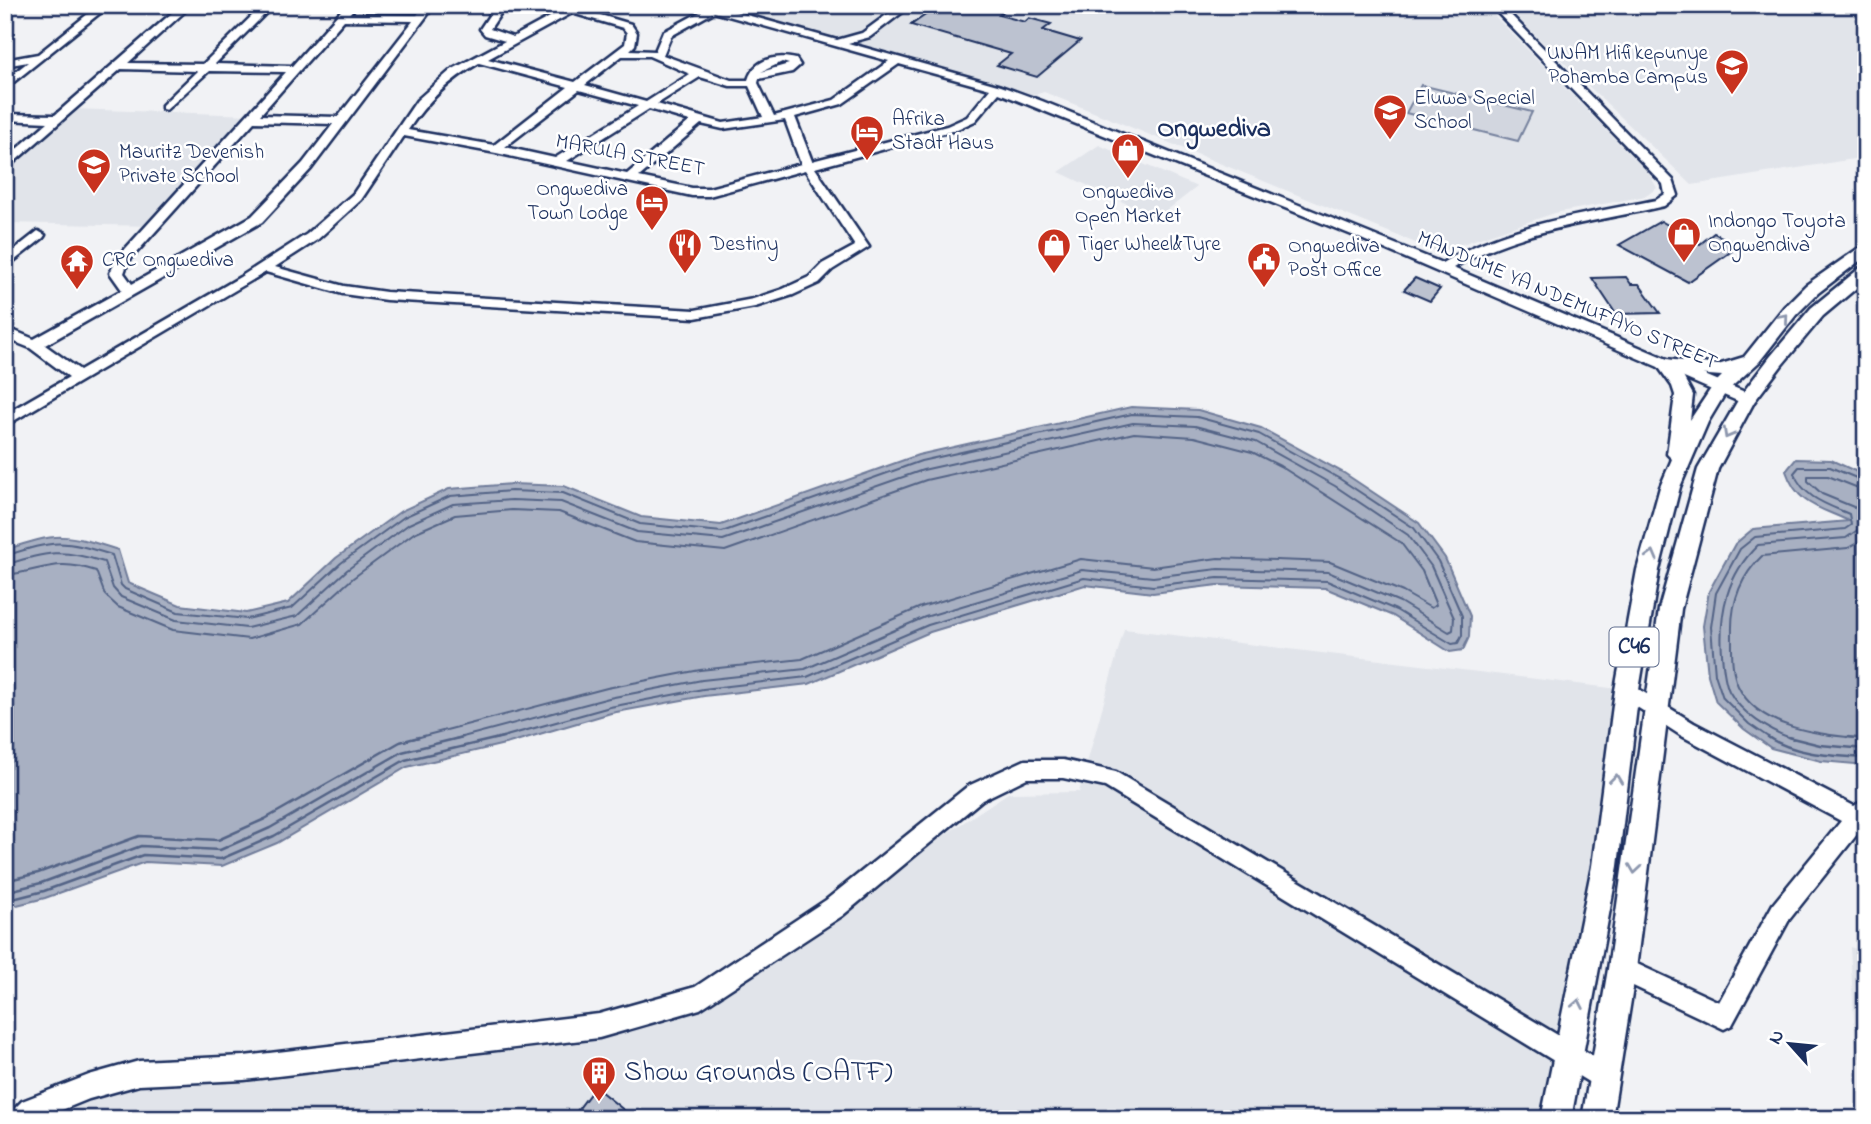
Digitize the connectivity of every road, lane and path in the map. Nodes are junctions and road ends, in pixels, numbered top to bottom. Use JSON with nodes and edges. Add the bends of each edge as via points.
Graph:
{"nodes":[{"id":1,"x":105,"y":5,"type":"edge"},
{"id":2,"x":187,"y":5,"type":"edge"},
{"id":3,"x":269,"y":5,"type":"edge"},
{"id":4,"x":352,"y":5,"type":"edge"},
{"id":5,"x":430,"y":5,"type":"edge"},
{"id":6,"x":500,"y":5,"type":"edge"},
{"id":7,"x":699,"y":5,"type":"edge"},
{"id":8,"x":906,"y":5,"type":"edge"},
{"id":9,"x":1494,"y":5,"type":"edge"},
{"id":10,"x":1859,"y":5,"type":"edge"},
{"id":11,"x":576,"y":7,"type":"edge"},
{"id":12,"x":1866,"y":7,"type":"edge"},
{"id":13,"x":342,"y":17,"type":"junction"},
{"id":14,"x":421,"y":18,"type":"junction"},
{"id":15,"x":714,"y":18,"type":"junction"},
{"id":16,"x":866,"y":35,"type":"junction"},
{"id":17,"x":513,"y":40,"type":"junction"},
{"id":18,"x":838,"y":43,"type":"junction"},
{"id":19,"x":865,"y":51,"type":"junction"},
{"id":20,"x":622,"y":53,"type":"junction"},
{"id":21,"x":659,"y":55,"type":"junction"},
{"id":22,"x":40,"y":57,"type":"junction"},
{"id":23,"x":475,"y":59,"type":"junction"},
{"id":24,"x":898,"y":60,"type":"junction"},
{"id":25,"x":5,"y":63,"type":"edge"},
{"id":26,"x":118,"y":66,"type":"junction"},
{"id":27,"x":206,"y":68,"type":"junction"},
{"id":28,"x":294,"y":69,"type":"junction"},
{"id":29,"x":699,"y":73,"type":"junction"},
{"id":30,"x":5,"y":86,"type":"edge"},
{"id":31,"x":577,"y":86,"type":"junction"},
{"id":32,"x":997,"y":88,"type":"junction"},
{"id":33,"x":648,"y":104,"type":"junction"},
{"id":34,"x":166,"y":107,"type":"dead end"},
{"id":35,"x":789,"y":116,"type":"junction"},
{"id":36,"x":5,"y":117,"type":"edge"},
{"id":37,"x":251,"y":118,"type":"junction"},
{"id":38,"x":59,"y":119,"type":"junction"},
{"id":39,"x":698,"y":120,"type":"junction"},
{"id":40,"x":770,"y":120,"type":"junction"},
{"id":41,"x":340,"y":121,"type":"junction"},
{"id":42,"x":402,"y":132,"type":"junction"},
{"id":43,"x":496,"y":149,"type":"junction"},
{"id":44,"x":557,"y":162,"type":"junction"},
{"id":45,"x":5,"y":166,"type":"edge"},
{"id":46,"x":808,"y":166,"type":"junction"},
{"id":47,"x":630,"y":178,"type":"junction"},
{"id":48,"x":38,"y":235,"type":"dead end"},
{"id":49,"x":1866,"y":248,"type":"edge"},
{"id":50,"x":5,"y":264,"type":"edge"},
{"id":51,"x":265,"y":268,"type":"junction"},
{"id":52,"x":1443,"y":268,"type":"junction"},
{"id":53,"x":1863,"y":277,"type":"edge"},
{"id":54,"x":129,"y":290,"type":"junction"},
{"id":55,"x":5,"y":332,"type":"edge"},
{"id":56,"x":35,"y":345,"type":"junction"},
{"id":57,"x":1757,"y":351,"type":"junction"},
{"id":58,"x":1666,"y":365,"type":"junction"},
{"id":59,"x":80,"y":377,"type":"junction"},
{"id":60,"x":1720,"y":388,"type":"junction"},
{"id":61,"x":1747,"y":399,"type":"junction"},
{"id":62,"x":5,"y":421,"type":"edge"},
{"id":63,"x":1670,"y":487,"type":"junction"},
{"id":64,"x":1627,"y":690,"type":"junction"},
{"id":65,"x":1657,"y":708,"type":"junction"},
{"id":66,"x":1861,"y":814,"type":"edge"},
{"id":67,"x":1622,"y":969,"type":"junction"},
{"id":68,"x":1568,"y":1055,"type":"junction"},
{"id":69,"x":1604,"y":1077,"type":"junction"},
{"id":70,"x":22,"y":1119,"type":"edge"},
{"id":71,"x":1556,"y":1119,"type":"edge"},
{"id":72,"x":1597,"y":1119,"type":"edge"}],
"edges":[{"from":1,"to":22,"type":"street"},
{"from":2,"to":26,"type":"street"},
{"from":3,"to":27,"type":"street"},
{"from":4,"to":13,"type":"street"},
{"from":5,"to":14,"type":"street"},
{"from":6,"to":17,"type":"street","via":[[485,29]]},
{"from":7,"to":15,"type":"street","name":"MANDUME YA NDEMUFAYO STREET"},
{"from":8,"to":16,"type":"street"},
{"from":9,"to":52,"type":"street","via":[[1669,183],[1672,195],[1660,203],[1562,220],[1459,257]]},
{"from":10,"to":12,"type":"street"},
{"from":11,"to":17,"type":"street"},
{"from":11,"to":20,"type":"street","via":[[627,26],[632,41]]},
{"from":13,"to":14,"type":"street"},
{"from":13,"to":28,"type":"street"},
{"from":14,"to":41,"type":"street"},
{"from":15,"to":18,"type":"street","name":"MANDUME YA NDEMUFAYO STREET","via":[[738,16]]},
{"from":15,"to":21,"type":"street","via":[[693,21],[667,34]]},
{"from":16,"to":18,"type":"street"},
{"from":16,"to":19,"type":"street"},
{"from":17,"to":23,"type":"street"},
{"from":18,"to":19,"type":"street","name":"MANDUME YA NDEMUFAYO STREET"},
{"from":19,"to":24,"type":"street","name":"MANDUME YA NDEMUFAYO STREET"},
{"from":20,"to":21,"type":"street"},
{"from":20,"to":31,"type":"street"},
{"from":21,"to":29,"type":"street"},
{"from":22,"to":25,"type":"street"},
{"from":22,"to":30,"type":"street"},
{"from":23,"to":31,"type":"street"},
{"from":23,"to":42,"type":"street","via":[[421,102]]},
{"from":24,"to":32,"type":"street","name":"MANDUME YA NDEMUFAYO STREET"},
{"from":24,"to":35,"type":"street","via":[[847,98]]},
{"from":26,"to":27,"type":"street"},
{"from":26,"to":38,"type":"street"},
{"from":27,"to":28,"type":"street"},
{"from":27,"to":34,"type":"street"},
{"from":28,"to":37,"type":"street"},
{"from":29,"to":33,"type":"street"},
{"from":29,"to":40,"type":"street","via":[[730,83],[754,80]]},
{"from":31,"to":33,"type":"street"},
{"from":31,"to":43,"type":"street"},
{"from":32,"to":46,"type":"street","name":"MARULA STREET","via":[[971,119],[951,128]]},
{"from":32,"to":52,"type":"street","name":"MANDUME YA NDEMUFAYO STREET"},
{"from":33,"to":39,"type":"street"},
{"from":33,"to":44,"type":"street"},
{"from":35,"to":40,"type":"street"},
{"from":35,"to":46,"type":"street"},
{"from":36,"to":38,"type":"street"},
{"from":37,"to":41,"type":"street"},
{"from":37,"to":54,"type":"street","via":[[122,261],[117,273]]},
{"from":38,"to":45,"type":"street"},
{"from":39,"to":40,"type":"street","via":[[723,126]]},
{"from":39,"to":47,"type":"street"},
{"from":41,"to":54,"type":"street","via":[[307,166],[257,219]]},
{"from":42,"to":43,"type":"street","name":"MARULA STREET"},
{"from":42,"to":51,"type":"street","via":[[357,197],[337,217]]},
{"from":43,"to":44,"type":"street","name":"MARULA STREET"},
{"from":44,"to":47,"type":"street","name":"MARULA STREET"},
{"from":46,"to":47,"type":"street","name":"MARULA STREET","via":[[709,192]]},
{"from":46,"to":51,"type":"street","via":[[862,247],[814,280],[727,310],[695,314],[386,296],[343,290]]},
{"from":48,"to":50,"type":"street"},
{"from":57,"to":49,"type":"main road","number":"C46","one_way":true,"via":[[1812,289]]},
{"from":51,"to":59,"type":"street"},
{"from":52,"to":58,"type":"street","name":"MANDUME YA NDEMUFAYO STREET"},
{"from":53,"to":61,"type":"main road","number":"C46","via":[[1817,312]]},
{"from":54,"to":56,"type":"street"},
{"from":55,"to":56,"type":"street"},
{"from":56,"to":59,"type":"street"},
{"from":57,"to":58,"type":"main road","via":[[1719,371]]},
{"from":57,"to":60,"type":"main road","number":"C46"},
{"from":58,"to":60,"type":"street","name":"MANDUME YA NDEMUFAYO STREET"},
{"from":58,"to":63,"type":"main road","via":[[1685,395]]},
{"from":59,"to":62,"type":"street"},
{"from":60,"to":61,"type":"street","name":"MANDUME YA NDEMUFAYO STREET"},
{"from":60,"to":63,"type":"main road","number":"C46","via":[[1699,421]]},
{"from":61,"to":65,"type":"main road","number":"C46","one_way":true,"via":[[1708,469],[1687,539],[1670,609]]},
{"from":64,"to":63,"type":"main road","number":"C46","one_way":true,"via":[[1648,570]]},
{"from":64,"to":65,"type":"street"},
{"from":68,"to":64,"type":"main road","number":"C46","one_way":true,"via":[[1605,866]]},
{"from":65,"to":66,"type":"street","via":[[1687,729]]},
{"from":65,"to":67,"type":"main road","number":"C46","one_way":true},
{"from":66,"to":67,"type":"street","via":[[1781,912],[1724,1017]]},
{"from":67,"to":69,"type":"main road","number":"C46"},
{"from":68,"to":69,"type":"street"},
{"from":68,"to":70,"type":"street","via":[[1109,779],[1063,769],[1025,769],[975,793],[834,908],[700,997],[599,1026],[244,1068],[139,1073],[89,1087],[31,1110]]},
{"from":68,"to":71,"type":"main road","number":"C46"},
{"from":69,"to":72,"type":"main road","number":"C46"}]}
